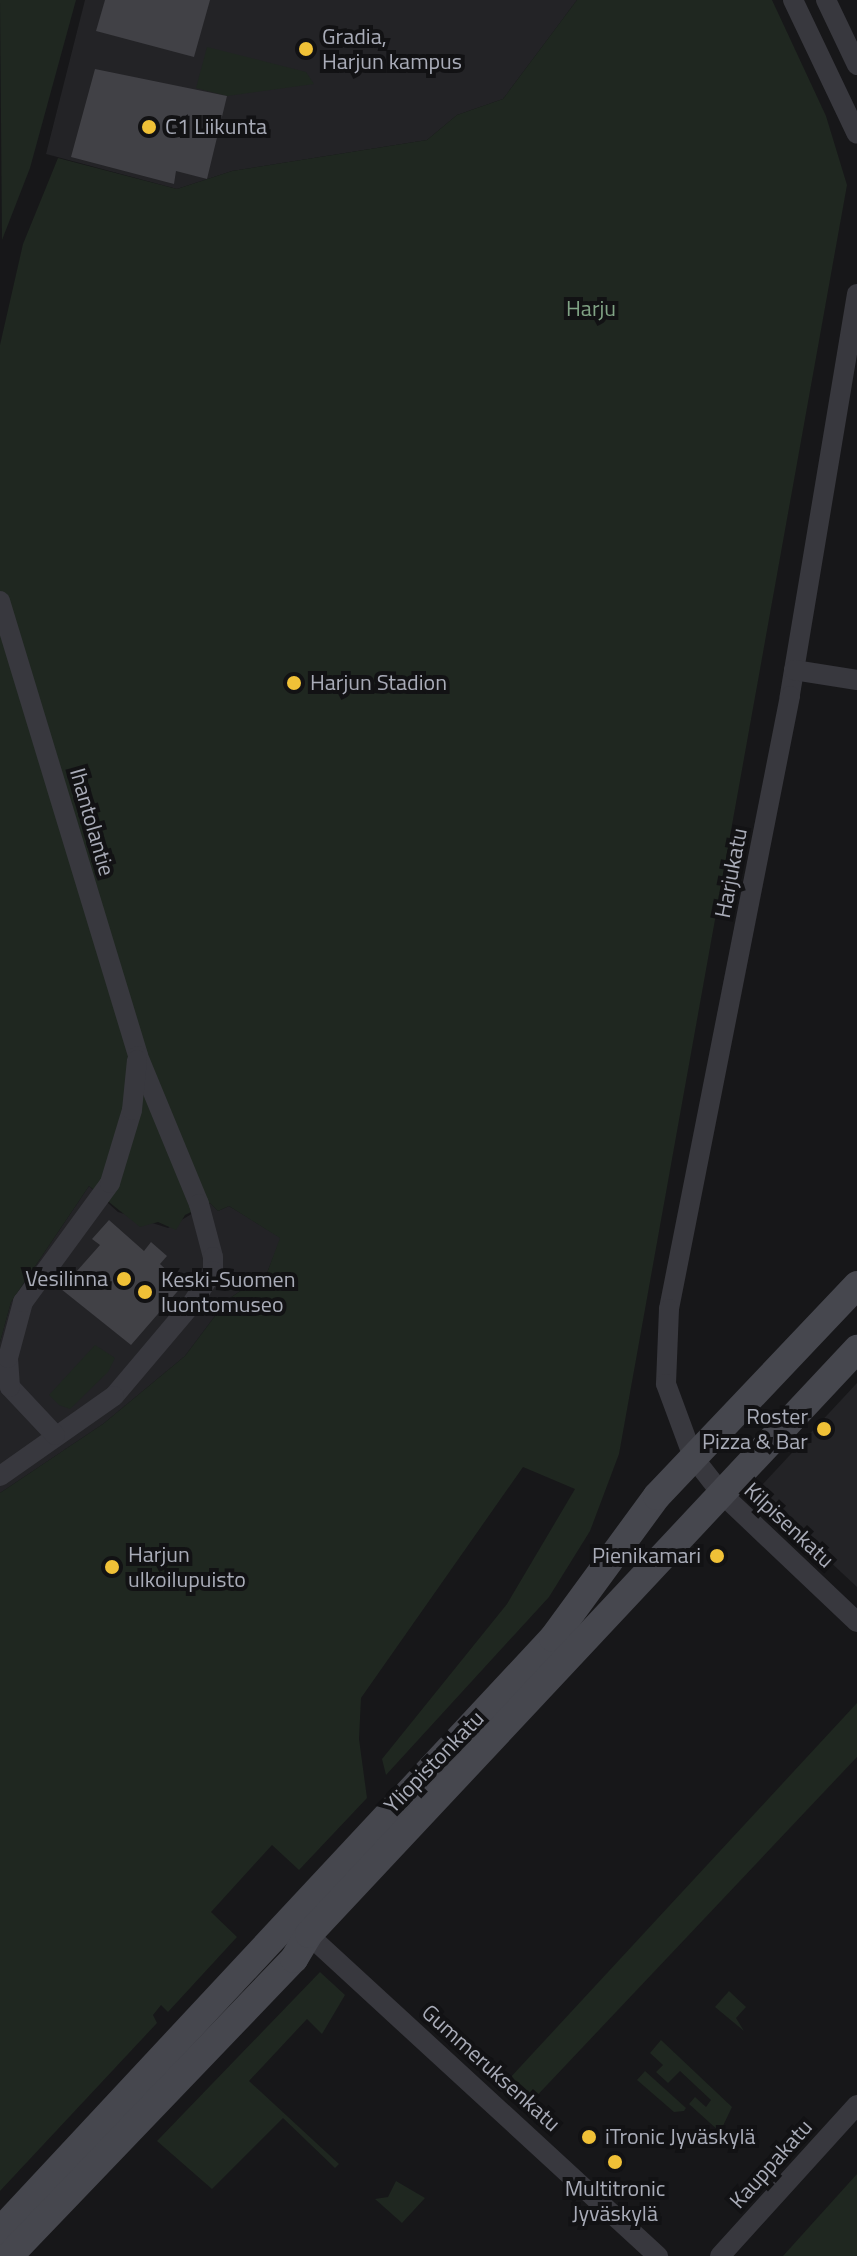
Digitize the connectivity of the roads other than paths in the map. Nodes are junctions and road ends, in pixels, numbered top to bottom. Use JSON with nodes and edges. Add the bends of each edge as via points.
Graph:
{"nodes":[{"id":1,"x":793,"y":0,"type":"edge"},
{"id":2,"x":826,"y":0,"type":"edge"},
{"id":3,"x":857,"y":65,"type":"edge"},
{"id":4,"x":857,"y":134,"type":"edge"},
{"id":5,"x":857,"y":294,"type":"edge"},
{"id":6,"x":0,"y":601,"type":"edge"},
{"id":7,"x":794,"y":670,"type":"junction"},
{"id":8,"x":857,"y":680,"type":"edge"},
{"id":9,"x":138,"y":1056,"type":"junction"},
{"id":10,"x":857,"y":1285,"type":"edge"},
{"id":11,"x":857,"y":1349,"type":"edge"},
{"id":12,"x":55,"y":1435,"type":"junction"},
{"id":13,"x":693,"y":1457,"type":"junction"},
{"id":14,"x":0,"y":1476,"type":"edge"},
{"id":15,"x":722,"y":1494,"type":"junction"},
{"id":16,"x":857,"y":1622,"type":"edge"},
{"id":17,"x":299,"y":1926,"type":"junction"},
{"id":18,"x":857,"y":2105,"type":"edge"},
{"id":19,"x":0,"y":2231,"type":"edge"},
{"id":20,"x":9,"y":2256,"type":"edge"},
{"id":21,"x":658,"y":2256,"type":"edge"},
{"id":22,"x":720,"y":2256,"type":"edge"}],
"edges":[{"from":1,"to":4,"type":"street"},
{"from":2,"to":3,"type":"street"},
{"from":5,"to":7,"type":"street","name":"Harjukatu"},
{"from":6,"to":9,"type":"street","name":"Ihantolantie"},
{"from":7,"to":8,"type":"street"},
{"from":7,"to":13,"type":"street","name":"Harjukatu","via":[[669,1309],[666,1384]]},
{"from":9,"to":12,"type":"street","name":"Ihantolantie","via":[[132,1110],[110,1183],[23,1302],[8,1358],[10,1387]]},
{"from":9,"to":12,"type":"street","name":"Ihantolantie","via":[[212,1241],[213,1271],[163,1342],[114,1396]]},
{"from":10,"to":13,"type":"main road","name":"Yliopistonkatu"},
{"from":11,"to":15,"type":"main road","name":"Yliopistonkatu"},
{"from":12,"to":14,"type":"street","name":"Ihantolantie"},
{"from":13,"to":15,"type":"street","name":"Kilpisenkatu"},
{"from":13,"to":17,"type":"main road","name":"Yliopistonkatu","via":[[620,1543],[553,1638]]},
{"from":15,"to":16,"type":"street","name":"Kilpisenkatu"},
{"from":15,"to":17,"type":"main road","name":"Yliopistonkatu"},
{"from":17,"to":19,"type":"main road","name":"Yliopistonkatu"},
{"from":17,"to":20,"type":"main road","name":"Yliopistonkatu","via":[[294,1959]]},
{"from":17,"to":21,"type":"street","name":"Gummeruksenkatu"},
{"from":18,"to":22,"type":"street","name":"Kauppakatu"}]}
